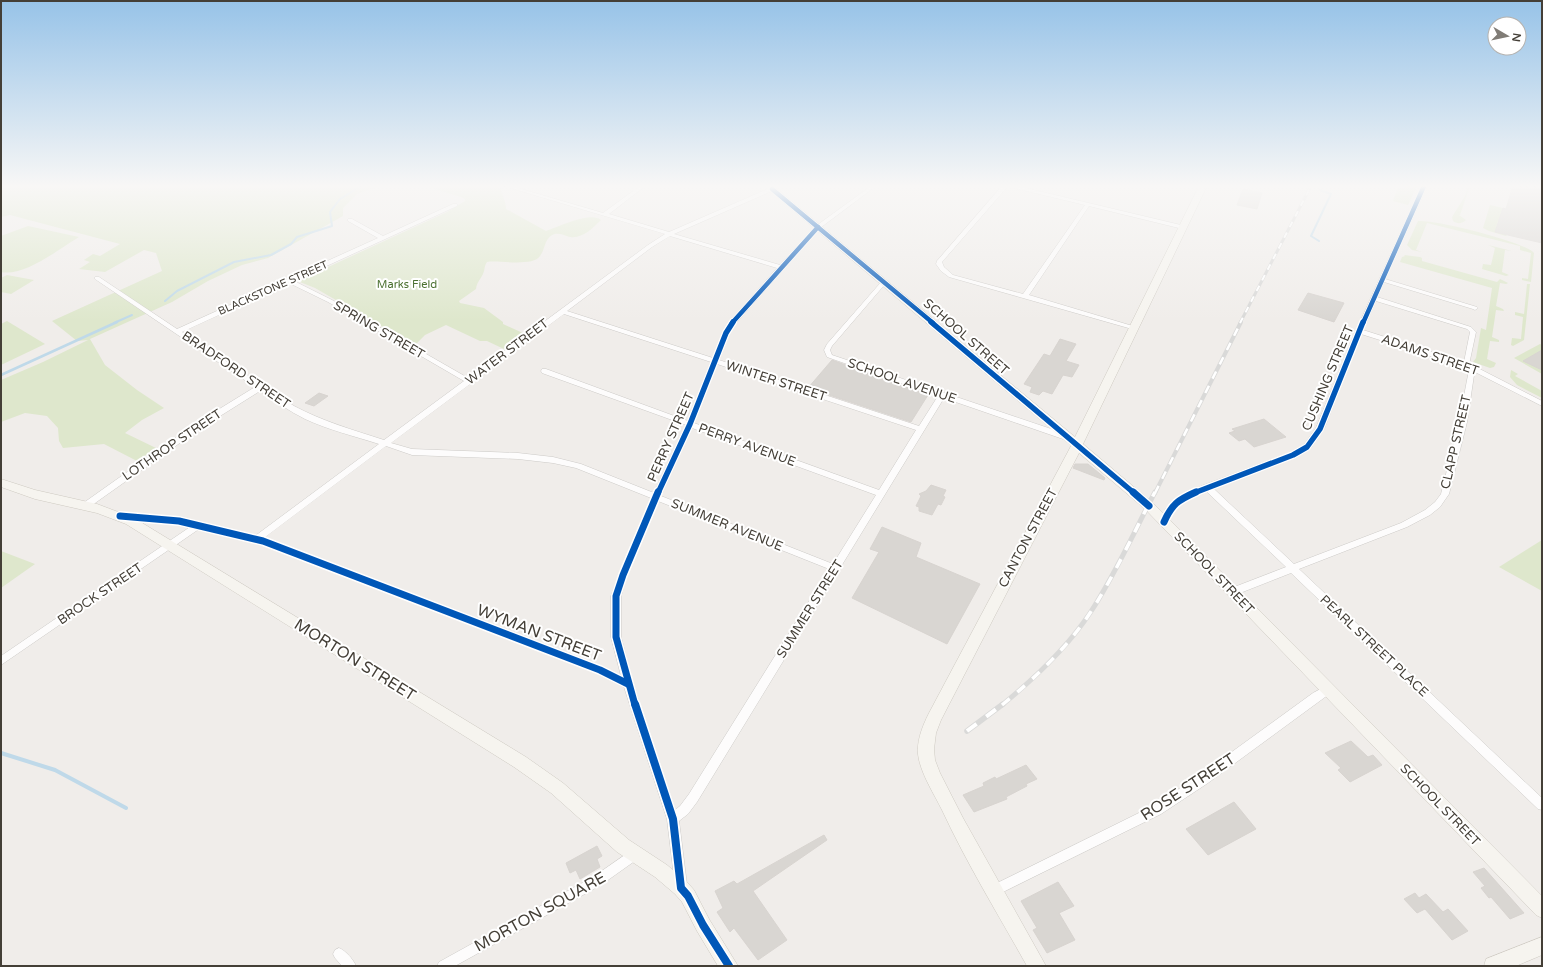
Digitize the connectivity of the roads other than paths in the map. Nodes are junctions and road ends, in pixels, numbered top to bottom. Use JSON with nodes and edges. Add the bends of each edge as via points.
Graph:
{"nodes":[{"id":1,"x":370,"y":231,"type":"edge"},
{"id":2,"x":398,"y":231,"type":"edge"},
{"id":3,"x":658,"y":231,"type":"edge"},
{"id":4,"x":674,"y":231,"type":"edge"},
{"id":5,"x":814,"y":231,"type":"edge"},
{"id":6,"x":823,"y":231,"type":"edge"},
{"id":7,"x":966,"y":231,"type":"edge"},
{"id":8,"x":1069,"y":231,"type":"edge"},
{"id":9,"x":1181,"y":231,"type":"edge"},
{"id":10,"x":1404,"y":231,"type":"edge"},
{"id":11,"x":668,"y":234,"type":"junction"},
{"id":12,"x":383,"y":238,"type":"junction"},
{"id":13,"x":781,"y":267,"type":"junction"},
{"id":14,"x":97,"y":278,"type":"dead end"},
{"id":15,"x":1383,"y":278,"type":"junction"},
{"id":16,"x":290,"y":281,"type":"junction"},
{"id":17,"x":884,"y":282,"type":"junction"},
{"id":18,"x":1025,"y":296,"type":"junction"},
{"id":19,"x":1374,"y":298,"type":"junction"},
{"id":20,"x":1475,"y":306,"type":"dead end"},
{"id":21,"x":562,"y":311,"type":"junction"},
{"id":22,"x":1134,"y":328,"type":"junction"},
{"id":23,"x":178,"y":331,"type":"junction"},
{"id":24,"x":1359,"y":332,"type":"junction"},
{"id":25,"x":716,"y":362,"type":"junction"},
{"id":26,"x":1469,"y":366,"type":"junction"},
{"id":27,"x":544,"y":371,"type":"dead end"},
{"id":28,"x":468,"y":381,"type":"junction"},
{"id":29,"x":261,"y":388,"type":"junction"},
{"id":30,"x":942,"y":395,"type":"junction"},
{"id":31,"x":1542,"y":404,"type":"edge"},
{"id":32,"x":690,"y":424,"type":"junction"},
{"id":33,"x":921,"y":429,"type":"junction"},
{"id":34,"x":1071,"y":441,"type":"junction"},
{"id":35,"x":384,"y":444,"type":"junction"},
{"id":36,"x":1,"y":483,"type":"edge"},
{"id":37,"x":1207,"y":487,"type":"junction"},
{"id":38,"x":881,"y":494,"type":"junction"},
{"id":39,"x":656,"y":498,"type":"junction"},
{"id":40,"x":85,"y":506,"type":"junction"},
{"id":41,"x":120,"y":516,"type":"junction"},
{"id":42,"x":1164,"y":522,"type":"junction"},
{"id":43,"x":199,"y":525,"type":"junction"},
{"id":44,"x":257,"y":539,"type":"junction"},
{"id":45,"x":169,"y":546,"type":"junction"},
{"id":46,"x":835,"y":568,"type":"junction"},
{"id":47,"x":1292,"y":568,"type":"junction"},
{"id":48,"x":1232,"y":592,"type":"junction"},
{"id":49,"x":1,"y":661,"type":"edge"},
{"id":50,"x":628,"y":684,"type":"junction"},
{"id":51,"x":1328,"y":689,"type":"junction"},
{"id":52,"x":1542,"y":805,"type":"edge"},
{"id":53,"x":673,"y":819,"type":"junction"},
{"id":54,"x":635,"y":854,"type":"junction"},
{"id":55,"x":681,"y":888,"type":"junction"},
{"id":56,"x":995,"y":890,"type":"junction"},
{"id":57,"x":1542,"y":909,"type":"edge"},
{"id":58,"x":1542,"y":946,"type":"edge"},
{"id":59,"x":339,"y":954,"type":"dead end"},
{"id":60,"x":350,"y":966,"type":"edge"},
{"id":61,"x":443,"y":966,"type":"edge"},
{"id":62,"x":729,"y":966,"type":"edge"},
{"id":63,"x":1037,"y":966,"type":"edge"},
{"id":64,"x":1493,"y":966,"type":"edge"}],
"edges":[{"from":1,"to":12,"type":"street"},
{"from":2,"to":12,"type":"street","name":"BLACKSTONE STREET"},
{"from":3,"to":11,"type":"street"},
{"from":4,"to":11,"type":"street","name":"WATER STREET"},
{"from":5,"to":13,"type":"street","name":"PERRY STREET"},
{"from":6,"to":17,"type":"street","name":"SCHOOL STREET"},
{"from":7,"to":18,"type":"street","via":[[939,262],[941,269],[951,276]]},
{"from":8,"to":18,"type":"street"},
{"from":9,"to":22,"type":"street","name":"CANTON STREET"},
{"from":10,"to":15,"type":"street","name":"CUSHING STREET"},
{"from":11,"to":13,"type":"street"},
{"from":11,"to":21,"type":"street","name":"WATER STREET"},
{"from":12,"to":16,"type":"street","name":"BLACKSTONE STREET"},
{"from":13,"to":25,"type":"street","name":"PERRY STREET","via":[[732,323]]},
{"from":14,"to":23,"type":"street","name":"BRADFORD STREET"},
{"from":15,"to":19,"type":"street","name":"CUSHING STREET"},
{"from":15,"to":20,"type":"street"},
{"from":16,"to":23,"type":"street","name":"BLACKSTONE STREET"},
{"from":16,"to":28,"type":"street","name":"SPRING STREET","via":[[330,301]]},
{"from":17,"to":30,"type":"street","name":"SCHOOL AVENUE","via":[[829,345],[827,353],[834,358]]},
{"from":17,"to":34,"type":"street","name":"SCHOOL STREET"},
{"from":18,"to":22,"type":"street"},
{"from":19,"to":24,"type":"street","name":"CUSHING STREET"},
{"from":19,"to":26,"type":"street","name":"CLAPP STREET","via":[[1469,328],[1473,334],[1467,360]]},
{"from":21,"to":25,"type":"street","name":"WINTER STREET"},
{"from":21,"to":28,"type":"street","name":"WATER STREET"},
{"from":22,"to":34,"type":"street","name":"CANTON STREET"},
{"from":23,"to":29,"type":"street","name":"BRADFORD STREET"},
{"from":24,"to":26,"type":"street","name":"ADAMS STREET"},
{"from":24,"to":37,"type":"street","name":"CUSHING STREET","via":[[1320,429],[1307,447],[1293,456]]},
{"from":25,"to":32,"type":"street","name":"PERRY STREET"},
{"from":25,"to":33,"type":"street","name":"WINTER STREET"},
{"from":26,"to":31,"type":"street","name":"ADAMS STREET"},
{"from":26,"to":47,"type":"street","name":"CLAPP STREET","via":[[1471,375],[1463,422],[1442,500],[1425,514],[1404,525]]},
{"from":27,"to":32,"type":"street","name":"PERRY AVENUE"},
{"from":28,"to":35,"type":"street","name":"WATER STREET"},
{"from":29,"to":35,"type":"street","name":"BRADFORD STREET","via":[[308,417]]},
{"from":29,"to":40,"type":"street","name":"LOTHROP STREET","via":[[198,426]]},
{"from":30,"to":33,"type":"street","name":"SUMMER STREET"},
{"from":30,"to":34,"type":"street","name":"SCHOOL AVENUE"},
{"from":32,"to":38,"type":"street","name":"PERRY AVENUE"},
{"from":32,"to":39,"type":"street","name":"PERRY STREET"},
{"from":33,"to":38,"type":"street","name":"SUMMER STREET"},
{"from":34,"to":42,"type":"street","name":"SCHOOL STREET","via":[[1149,506]]},
{"from":34,"to":56,"type":"street","name":"CANTON STREET","via":[[934,718],[927,740],[927,760],[940,792]]},
{"from":35,"to":39,"type":"street","name":"SUMMER AVENUE","via":[[419,453],[518,456],[554,460],[583,468]]},
{"from":35,"to":44,"type":"street","name":"WATER STREET"},
{"from":36,"to":40,"type":"street","name":"MORTON STREET","via":[[38,496]]},
{"from":37,"to":42,"type":"street","name":"CUSHING STREET","via":[[1181,499],[1169,510]]},
{"from":37,"to":47,"type":"street","name":"PEARL STREET PLACE"},
{"from":38,"to":46,"type":"street","name":"SUMMER STREET"},
{"from":39,"to":46,"type":"street","name":"SUMMER AVENUE"},
{"from":39,"to":50,"type":"street","name":"PERRY STREET","via":[[616,596],[616,637]]},
{"from":40,"to":41,"type":"street","name":"MORTON STREET"},
{"from":41,"to":43,"type":"street","name":"WYMAN STREET"},
{"from":41,"to":45,"type":"street","name":"MORTON STREET"},
{"from":42,"to":48,"type":"street","name":"SCHOOL STREET"},
{"from":43,"to":44,"type":"street","name":"WYMAN STREET"},
{"from":43,"to":45,"type":"street","name":"BROCK STREET"},
{"from":44,"to":50,"type":"street","name":"WYMAN STREET","via":[[600,670]]},
{"from":45,"to":49,"type":"street","name":"BROCK STREET"},
{"from":45,"to":54,"type":"street","name":"MORTON STREET","via":[[520,762],[556,788]]},
{"from":46,"to":53,"type":"street","name":"SUMMER STREET","via":[[693,798]]},
{"from":47,"to":48,"type":"street","name":"CLAPP STREET"},
{"from":47,"to":52,"type":"street","name":"PEARL STREET PLACE"},
{"from":48,"to":51,"type":"street","name":"SCHOOL STREET"},
{"from":50,"to":53,"type":"street"},
{"from":51,"to":56,"type":"street","name":"ROSE STREET","via":[[1157,810]]},
{"from":51,"to":57,"type":"street","name":"SCHOOL STREET"},
{"from":53,"to":55,"type":"street"},
{"from":54,"to":55,"type":"street","name":"MORTON STREET"},
{"from":54,"to":61,"type":"street","name":"MORTON SQUARE","via":[[597,881]]},
{"from":55,"to":62,"type":"street"},
{"from":56,"to":63,"type":"street","name":"CANTON STREET"},
{"from":58,"to":64,"type":"street"},
{"from":59,"to":60,"type":"street"}]}
